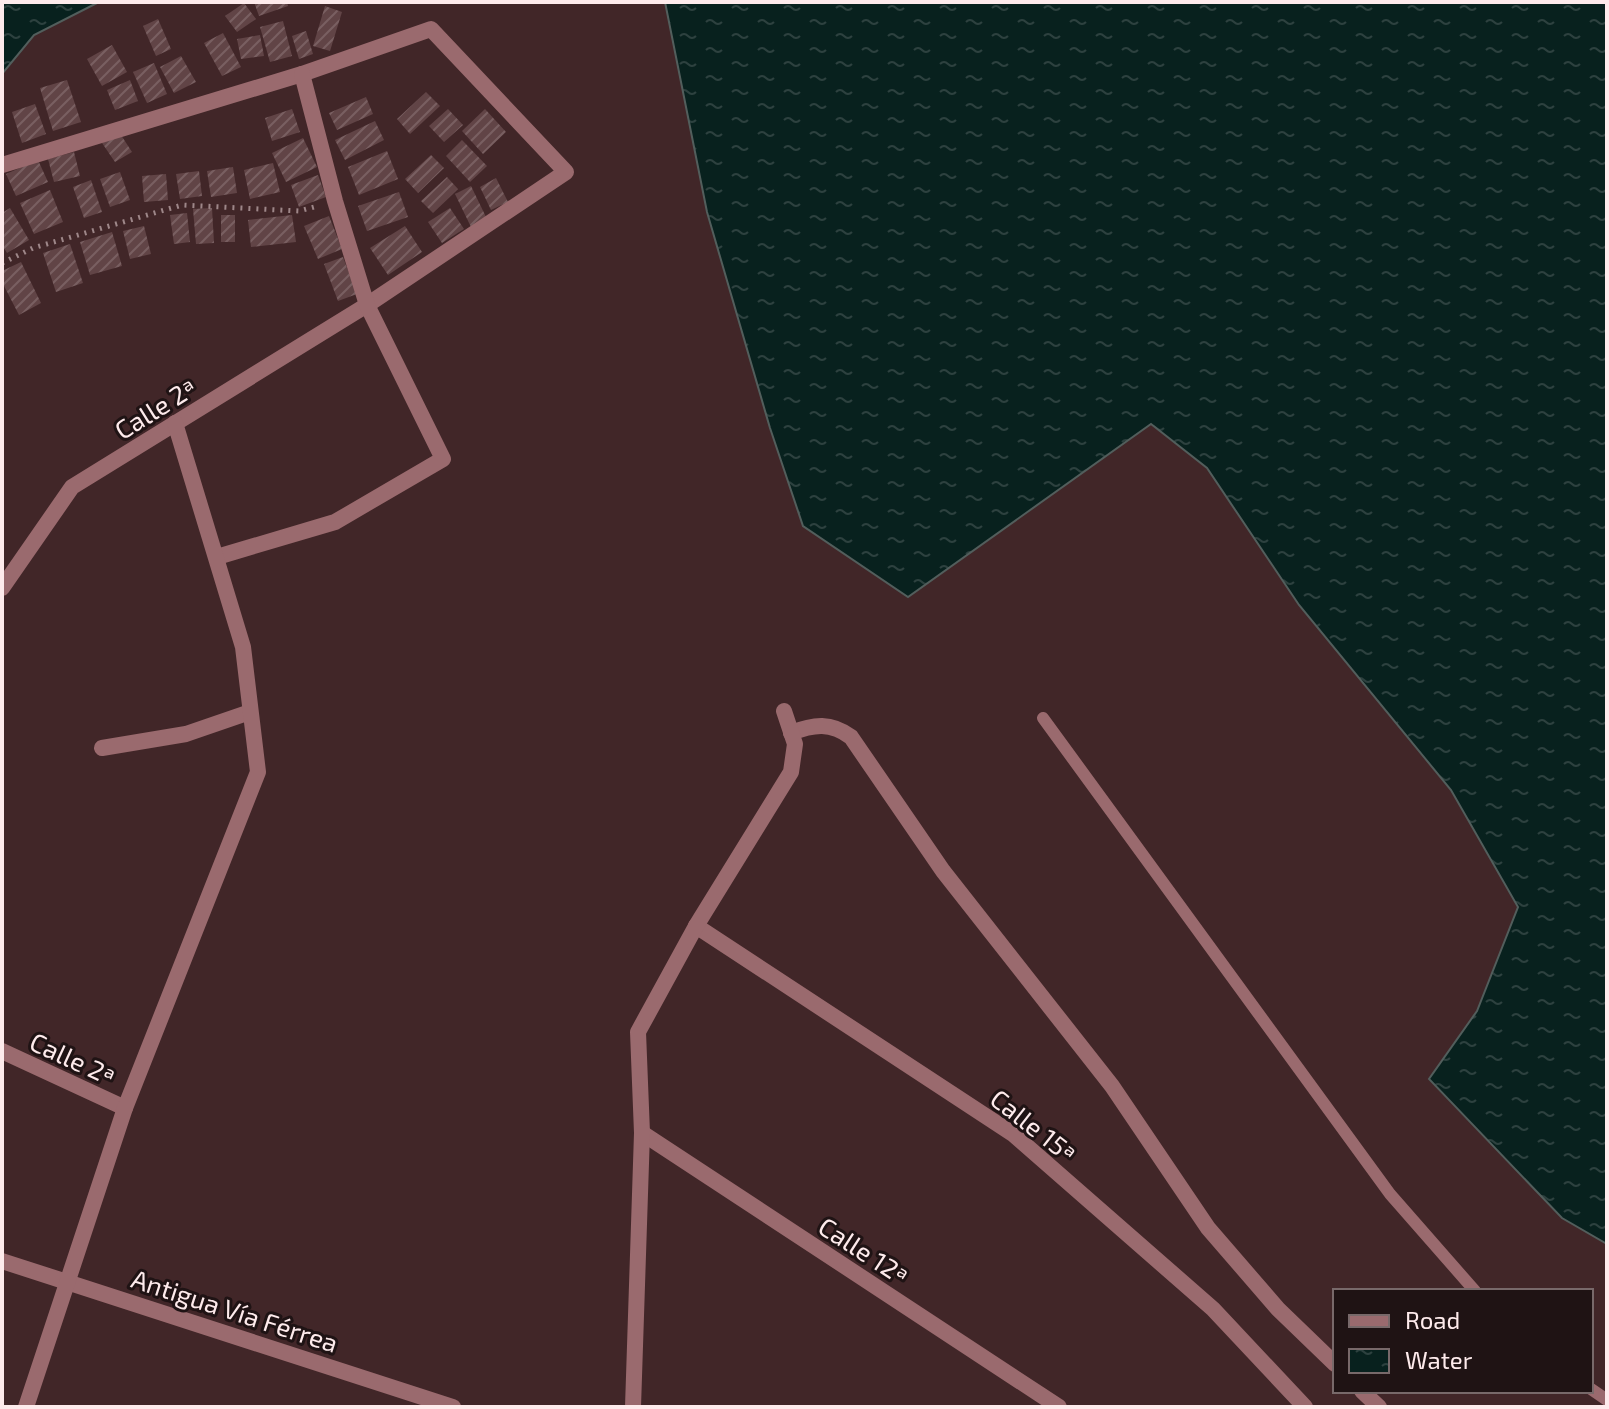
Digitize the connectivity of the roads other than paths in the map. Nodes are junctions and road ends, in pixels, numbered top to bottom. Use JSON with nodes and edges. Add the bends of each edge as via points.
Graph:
{"nodes":[{"id":1,"x":302,"y":74,"type":"junction"},
{"id":2,"x":2,"y":165,"type":"edge"},
{"id":3,"x":367,"y":305,"type":"junction"},
{"id":4,"x":175,"y":423,"type":"junction"},
{"id":5,"x":217,"y":557,"type":"junction"},
{"id":6,"x":2,"y":588,"type":"edge"},
{"id":7,"x":784,"y":711,"type":"dead end"},
{"id":8,"x":250,"y":712,"type":"junction"},
{"id":9,"x":1043,"y":718,"type":"dead end"},
{"id":10,"x":791,"y":733,"type":"junction"},
{"id":11,"x":102,"y":748,"type":"dead end"},
{"id":12,"x":696,"y":926,"type":"junction"},
{"id":13,"x":2,"y":1051,"type":"edge"},
{"id":14,"x":125,"y":1108,"type":"junction"},
{"id":15,"x":642,"y":1133,"type":"junction"},
{"id":16,"x":2,"y":1261,"type":"edge"},
{"id":17,"x":68,"y":1281,"type":"junction"},
{"id":18,"x":1473,"y":1289,"type":"edge"},
{"id":19,"x":1333,"y":1362,"type":"edge"},
{"id":20,"x":1364,"y":1393,"type":"edge"},
{"id":21,"x":26,"y":1407,"type":"edge"},
{"id":22,"x":453,"y":1407,"type":"edge"},
{"id":23,"x":633,"y":1407,"type":"edge"},
{"id":24,"x":1059,"y":1407,"type":"edge"},
{"id":25,"x":1305,"y":1407,"type":"edge"},
{"id":26,"x":1379,"y":1407,"type":"edge"}],
"edges":[{"from":1,"to":2,"type":"street"},
{"from":1,"to":3,"type":"street"},
{"from":1,"to":3,"type":"street","name":"Calle 2ª","via":[[431,29],[566,172]]},
{"from":3,"to":4,"type":"street","name":"Calle 2ª"},
{"from":3,"to":5,"type":"street","via":[[443,459],[335,522]]},
{"from":4,"to":5,"type":"street"},
{"from":4,"to":6,"type":"street","name":"Calle 2ª","via":[[72,487]]},
{"from":5,"to":8,"type":"street","via":[[243,647]]},
{"from":7,"to":10,"type":"street"},
{"from":8,"to":11,"type":"street","via":[[186,734]]},
{"from":8,"to":14,"type":"street","via":[[258,772]]},
{"from":9,"to":18,"type":"lane","via":[[1390,1194]]},
{"from":10,"to":12,"type":"street","via":[[791,772]]},
{"from":10,"to":19,"type":"street","via":[[816,725],[837,726],[851,737],[943,871],[1112,1086],[1208,1228],[1278,1309]]},
{"from":12,"to":15,"type":"street","via":[[638,1032]]},
{"from":12,"to":25,"type":"street","name":"Calle 15ª","via":[[1013,1134],[1213,1309]]},
{"from":13,"to":14,"type":"street","name":"Calle 2ª"},
{"from":14,"to":17,"type":"street"},
{"from":15,"to":23,"type":"street"},
{"from":15,"to":24,"type":"street","name":"Calle 12ª"},
{"from":16,"to":17,"type":"street","name":"Antigua Vía Férrea"},
{"from":17,"to":21,"type":"street"},
{"from":17,"to":22,"type":"street","name":"Antigua Vía Férrea"},
{"from":20,"to":26,"type":"street"}]}
